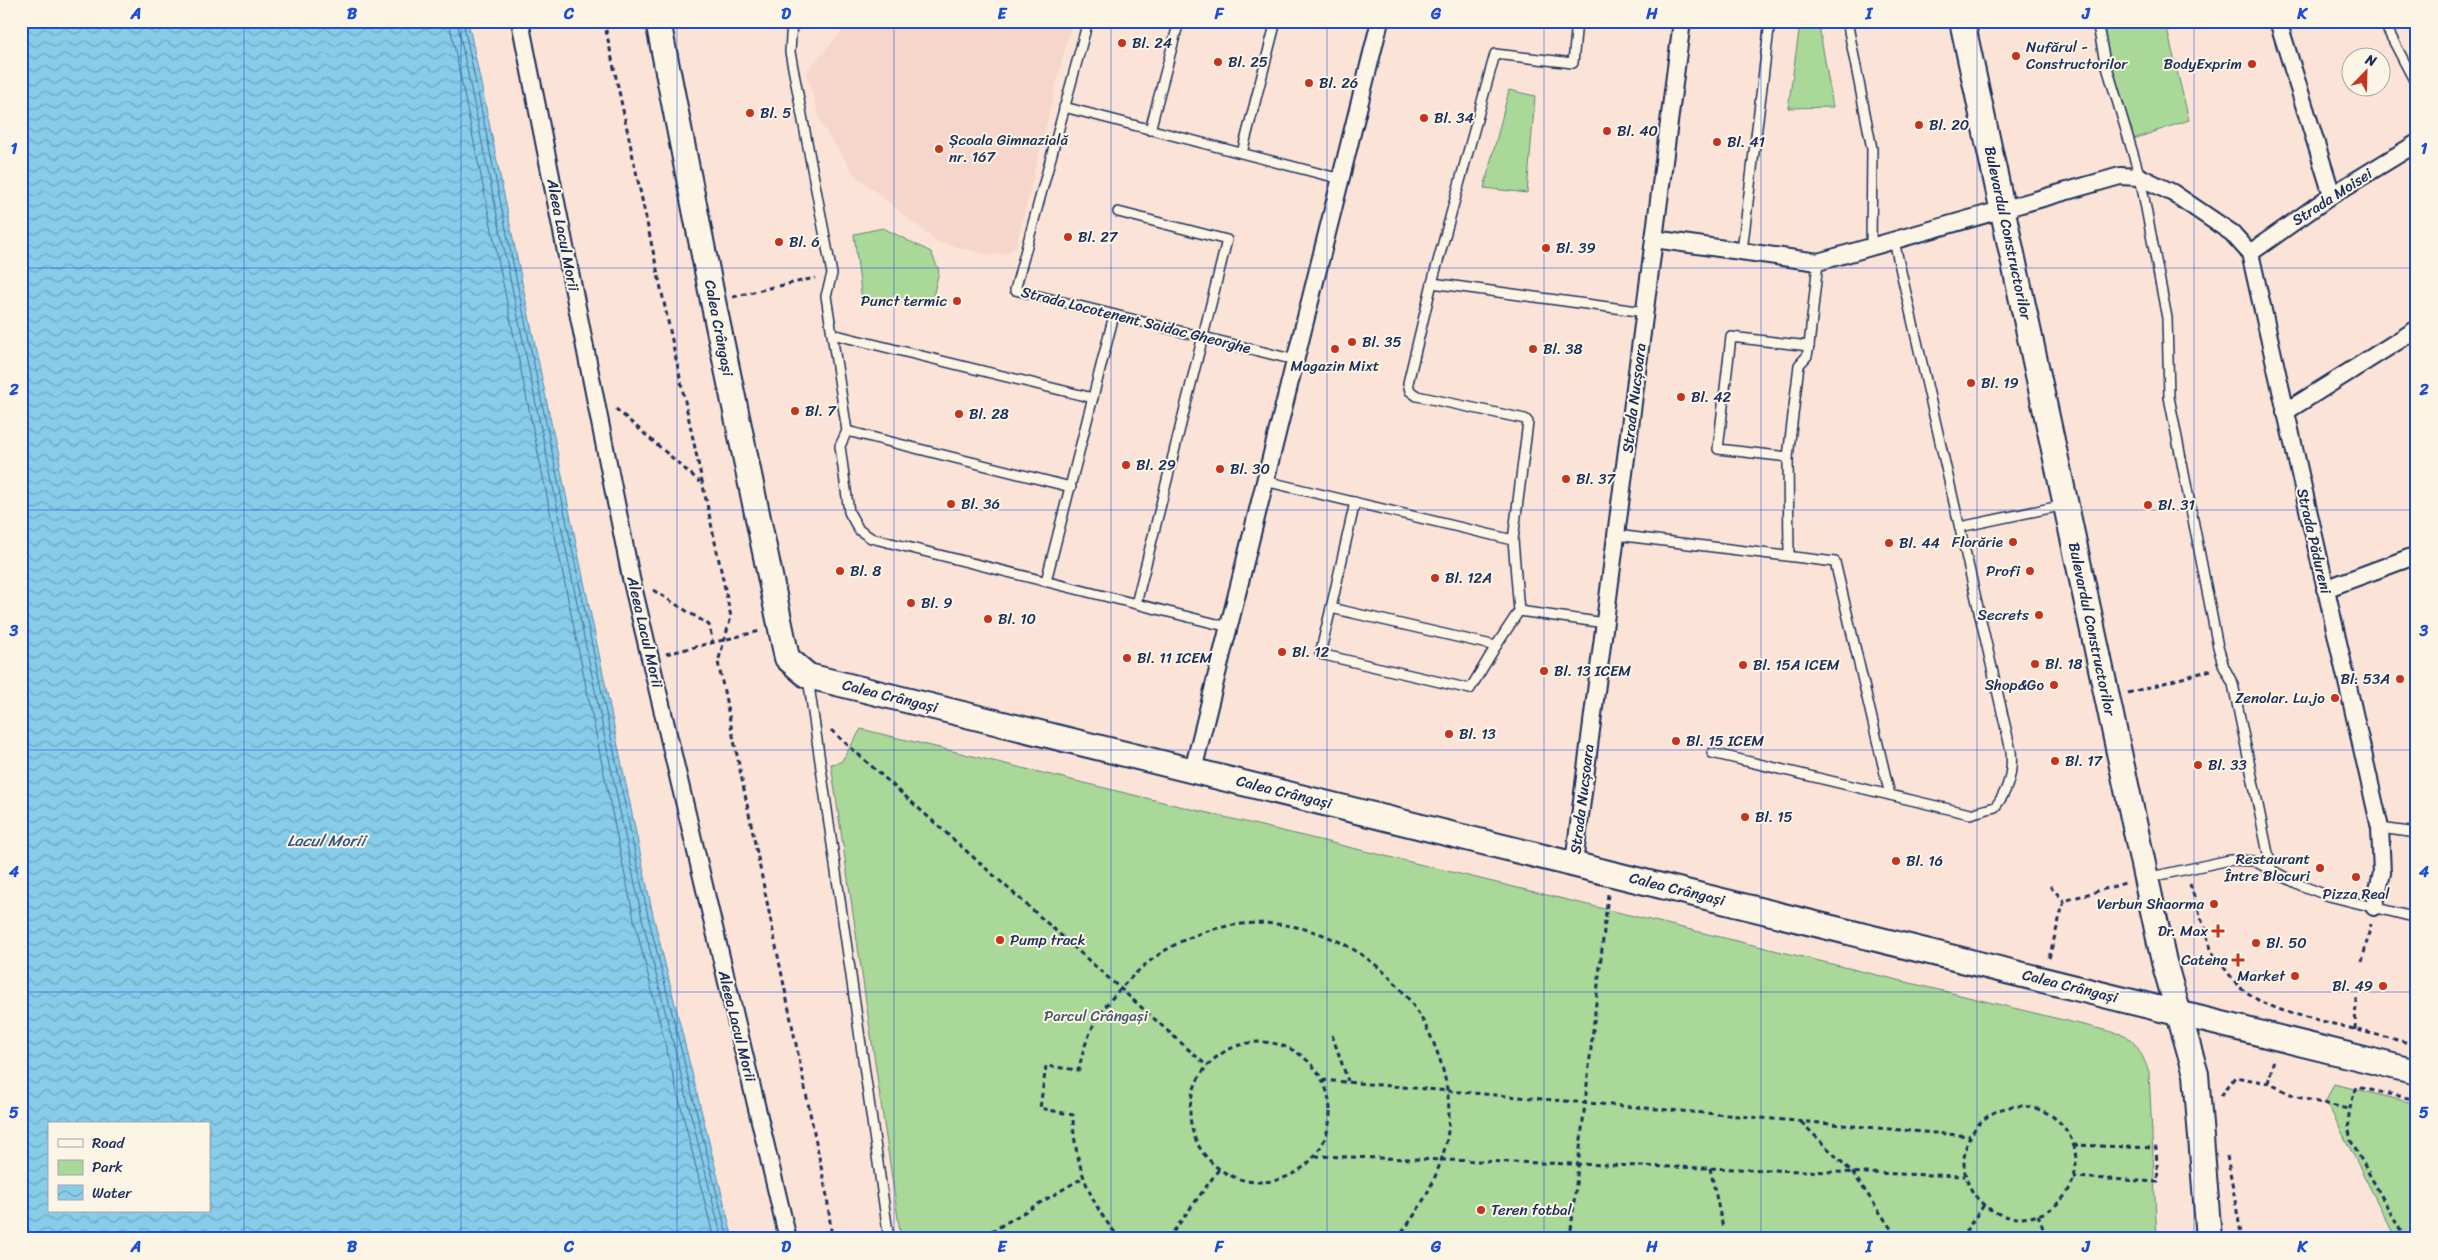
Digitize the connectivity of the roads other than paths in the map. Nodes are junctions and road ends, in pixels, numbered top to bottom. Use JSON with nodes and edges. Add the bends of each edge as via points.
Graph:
{"nodes":[{"id":1,"x":520,"y":21,"type":"edge"},
{"id":2,"x":658,"y":21,"type":"edge"},
{"id":3,"x":792,"y":21,"type":"edge"},
{"id":4,"x":1088,"y":21,"type":"edge"},
{"id":5,"x":1179,"y":21,"type":"edge"},
{"id":6,"x":1276,"y":21,"type":"edge"},
{"id":7,"x":1380,"y":21,"type":"edge"},
{"id":8,"x":1577,"y":21,"type":"edge"},
{"id":9,"x":1682,"y":21,"type":"edge"},
{"id":10,"x":1770,"y":21,"type":"edge"},
{"id":11,"x":1847,"y":21,"type":"edge"},
{"id":12,"x":1962,"y":21,"type":"edge"},
{"id":13,"x":2097,"y":21,"type":"edge"},
{"id":14,"x":2278,"y":21,"type":"edge"},
{"id":15,"x":2383,"y":21,"type":"edge"},
{"id":16,"x":2417,"y":86,"type":"edge"},
{"id":17,"x":1064,"y":107,"type":"junction"},
{"id":18,"x":1150,"y":130,"type":"junction"},
{"id":19,"x":2417,"y":143,"type":"edge"},
{"id":20,"x":1242,"y":154,"type":"junction"},
{"id":21,"x":2140,"y":177,"type":"junction"},
{"id":22,"x":1340,"y":179,"type":"junction"},
{"id":23,"x":2332,"y":194,"type":"junction"},
{"id":24,"x":2003,"y":210,"type":"junction"},
{"id":25,"x":1118,"y":212,"type":"dead end"},
{"id":26,"x":1654,"y":239,"type":"junction"},
{"id":27,"x":1894,"y":241,"type":"junction"},
{"id":28,"x":1871,"y":247,"type":"junction"},
{"id":29,"x":1742,"y":251,"type":"junction"},
{"id":30,"x":2250,"y":253,"type":"junction"},
{"id":31,"x":1818,"y":262,"type":"junction"},
{"id":32,"x":1432,"y":284,"type":"junction"},
{"id":33,"x":1645,"y":312,"type":"junction"},
{"id":34,"x":1114,"y":314,"type":"junction"},
{"id":35,"x":2417,"y":329,"type":"edge"},
{"id":36,"x":832,"y":334,"type":"junction"},
{"id":37,"x":1203,"y":337,"type":"junction"},
{"id":38,"x":1809,"y":346,"type":"junction"},
{"id":39,"x":1295,"y":360,"type":"junction"},
{"id":40,"x":1093,"y":398,"type":"junction"},
{"id":41,"x":2285,"y":412,"type":"junction"},
{"id":42,"x":847,"y":431,"type":"junction"},
{"id":43,"x":1788,"y":457,"type":"junction"},
{"id":44,"x":1265,"y":481,"type":"junction"},
{"id":45,"x":1070,"y":487,"type":"junction"},
{"id":46,"x":1355,"y":502,"type":"junction"},
{"id":47,"x":2066,"y":504,"type":"junction"},
{"id":48,"x":1960,"y":527,"type":"junction"},
{"id":49,"x":1616,"y":534,"type":"junction"},
{"id":50,"x":1513,"y":540,"type":"junction"},
{"id":51,"x":2417,"y":555,"type":"edge"},
{"id":52,"x":1789,"y":556,"type":"junction"},
{"id":53,"x":1046,"y":581,"type":"junction"},
{"id":54,"x":2325,"y":589,"type":"junction"},
{"id":55,"x":1136,"y":604,"type":"junction"},
{"id":56,"x":1331,"y":608,"type":"junction"},
{"id":57,"x":1519,"y":611,"type":"junction"},
{"id":58,"x":1605,"y":623,"type":"junction"},
{"id":59,"x":1229,"y":627,"type":"junction"},
{"id":60,"x":1496,"y":646,"type":"junction"},
{"id":61,"x":808,"y":676,"type":"junction"},
{"id":62,"x":1712,"y":753,"type":"dead end"},
{"id":63,"x":1193,"y":770,"type":"junction"},
{"id":64,"x":1890,"y":795,"type":"junction"},
{"id":65,"x":2380,"y":828,"type":"junction"},
{"id":66,"x":2417,"y":833,"type":"edge"},
{"id":67,"x":1574,"y":864,"type":"junction"},
{"id":68,"x":2271,"y":868,"type":"junction"},
{"id":69,"x":2145,"y":878,"type":"junction"},
{"id":70,"x":2374,"y":907,"type":"junction"},
{"id":71,"x":2417,"y":918,"type":"edge"},
{"id":72,"x":2179,"y":1014,"type":"junction"},
{"id":73,"x":2417,"y":1072,"type":"edge"},
{"id":74,"x":788,"y":1239,"type":"edge"},
{"id":75,"x":889,"y":1239,"type":"edge"},
{"id":76,"x":2209,"y":1239,"type":"edge"}],
"edges":[{"from":1,"to":74,"type":"street","name":"Aleea Lacul Morii","via":[[631,578]]},
{"from":2,"to":61,"type":"street","name":"Calea Crângași","via":[[786,658]]},
{"from":3,"to":36,"type":"lane","via":[[790,52],[832,274],[826,296]]},
{"from":4,"to":17,"type":"lane","name":"Strada Locotenent Saidac Gheorghe"},
{"from":5,"to":18,"type":"lane"},
{"from":6,"to":20,"type":"lane"},
{"from":7,"to":22,"type":"street"},
{"from":8,"to":32,"type":"lane","via":[[1573,63],[1494,54]]},
{"from":9,"to":26,"type":"street","name":"Strada Nucșoara"},
{"from":10,"to":29,"type":"lane"},
{"from":11,"to":28,"type":"lane","via":[[1872,149]]},
{"from":12,"to":24,"type":"street","name":"Bulevardul Constructorilor"},
{"from":13,"to":21,"type":"lane","via":[[2104,57]]},
{"from":14,"to":23,"type":"street"},
{"from":15,"to":16,"type":"lane"},
{"from":17,"to":18,"type":"lane"},
{"from":17,"to":34,"type":"lane","name":"Strada Locotenent Saidac Gheorghe","via":[[1015,290]]},
{"from":18,"to":20,"type":"lane"},
{"from":19,"to":23,"type":"street","name":"Strada Moisei"},
{"from":20,"to":22,"type":"lane"},
{"from":21,"to":24,"type":"street","via":[[2120,176]]},
{"from":21,"to":30,"type":"street","via":[[2173,193],[2232,233]]},
{"from":21,"to":68,"type":"lane","via":[[2167,318],[2169,397],[2205,584],[2224,667],[2234,684]]},
{"from":22,"to":39,"type":"street"},
{"from":23,"to":30,"type":"street","name":"Strada Moisei"},
{"from":24,"to":27,"type":"street"},
{"from":24,"to":47,"type":"street","name":"Bulevardul Constructorilor"},
{"from":25,"to":37,"type":"lane","via":[[1227,240]]},
{"from":26,"to":29,"type":"street"},
{"from":26,"to":33,"type":"street","name":"Strada Nucșoara"},
{"from":27,"to":28,"type":"street"},
{"from":27,"to":48,"type":"lane"},
{"from":28,"to":31,"type":"street"},
{"from":29,"to":31,"type":"street"},
{"from":30,"to":41,"type":"street","name":"Strada Pădureni"},
{"from":31,"to":38,"type":"lane"},
{"from":32,"to":33,"type":"lane"},
{"from":32,"to":50,"type":"lane","via":[[1408,387],[1417,396],[1527,420]]},
{"from":33,"to":49,"type":"street","name":"Strada Nucșoara"},
{"from":34,"to":37,"type":"lane","name":"Strada Locotenent Saidac Gheorghe"},
{"from":34,"to":40,"type":"lane"},
{"from":35,"to":41,"type":"street"},
{"from":36,"to":40,"type":"lane"},
{"from":36,"to":42,"type":"lane"},
{"from":37,"to":39,"type":"lane","name":"Strada Locotenent Saidac Gheorghe"},
{"from":37,"to":55,"type":"lane"},
{"from":38,"to":43,"type":"lane","via":[[1807,356],[1799,365]]},
{"from":38,"to":43,"type":"lane","via":[[1732,337],[1718,449]]},
{"from":39,"to":44,"type":"street"},
{"from":40,"to":45,"type":"lane"},
{"from":41,"to":54,"type":"street","name":"Strada Pădureni"},
{"from":42,"to":45,"type":"lane"},
{"from":42,"to":53,"type":"lane","via":[[840,446],[848,512],[864,535]]},
{"from":43,"to":52,"type":"lane"},
{"from":44,"to":46,"type":"lane"},
{"from":44,"to":59,"type":"street"},
{"from":45,"to":53,"type":"lane"},
{"from":46,"to":50,"type":"lane"},
{"from":46,"to":56,"type":"lane"},
{"from":47,"to":48,"type":"lane"},
{"from":47,"to":69,"type":"street","name":"Bulevardul Constructorilor"},
{"from":48,"to":64,"type":"lane","via":[[2011,751],[2011,776],[1995,807],[1970,814]]},
{"from":49,"to":52,"type":"lane"},
{"from":49,"to":58,"type":"street","name":"Strada Nucșoara"},
{"from":50,"to":57,"type":"lane"},
{"from":51,"to":54,"type":"street"},
{"from":52,"to":64,"type":"lane","via":[[1835,562]]},
{"from":53,"to":55,"type":"lane"},
{"from":54,"to":65,"type":"street","name":"Strada Pădureni"},
{"from":55,"to":59,"type":"lane"},
{"from":56,"to":60,"type":"lane"},
{"from":56,"to":60,"type":"lane","via":[[1320,654],[1470,690]]},
{"from":57,"to":58,"type":"lane"},
{"from":57,"to":60,"type":"lane"},
{"from":58,"to":67,"type":"street","name":"Strada Nucșoara"},
{"from":59,"to":63,"type":"street"},
{"from":61,"to":63,"type":"street","name":"Calea Crângași"},
{"from":61,"to":75,"type":"lane"},
{"from":62,"to":64,"type":"lane"},
{"from":63,"to":67,"type":"street","name":"Calea Crângași"},
{"from":65,"to":66,"type":"lane"},
{"from":65,"to":70,"type":"street","name":"Strada Pădureni","via":[[2382,873]]},
{"from":67,"to":72,"type":"street","name":"Calea Crângași"},
{"from":68,"to":69,"type":"lane","via":[[2242,860]]},
{"from":68,"to":70,"type":"lane","via":[[2300,885],[2329,896]]},
{"from":69,"to":72,"type":"street","name":"Bulevardul Constructorilor"},
{"from":70,"to":71,"type":"lane"},
{"from":72,"to":73,"type":"street","name":"Calea Crângași"},
{"from":72,"to":76,"type":"street","name":"Bulevardul Constructorilor","via":[[2196,1074]]}]}
